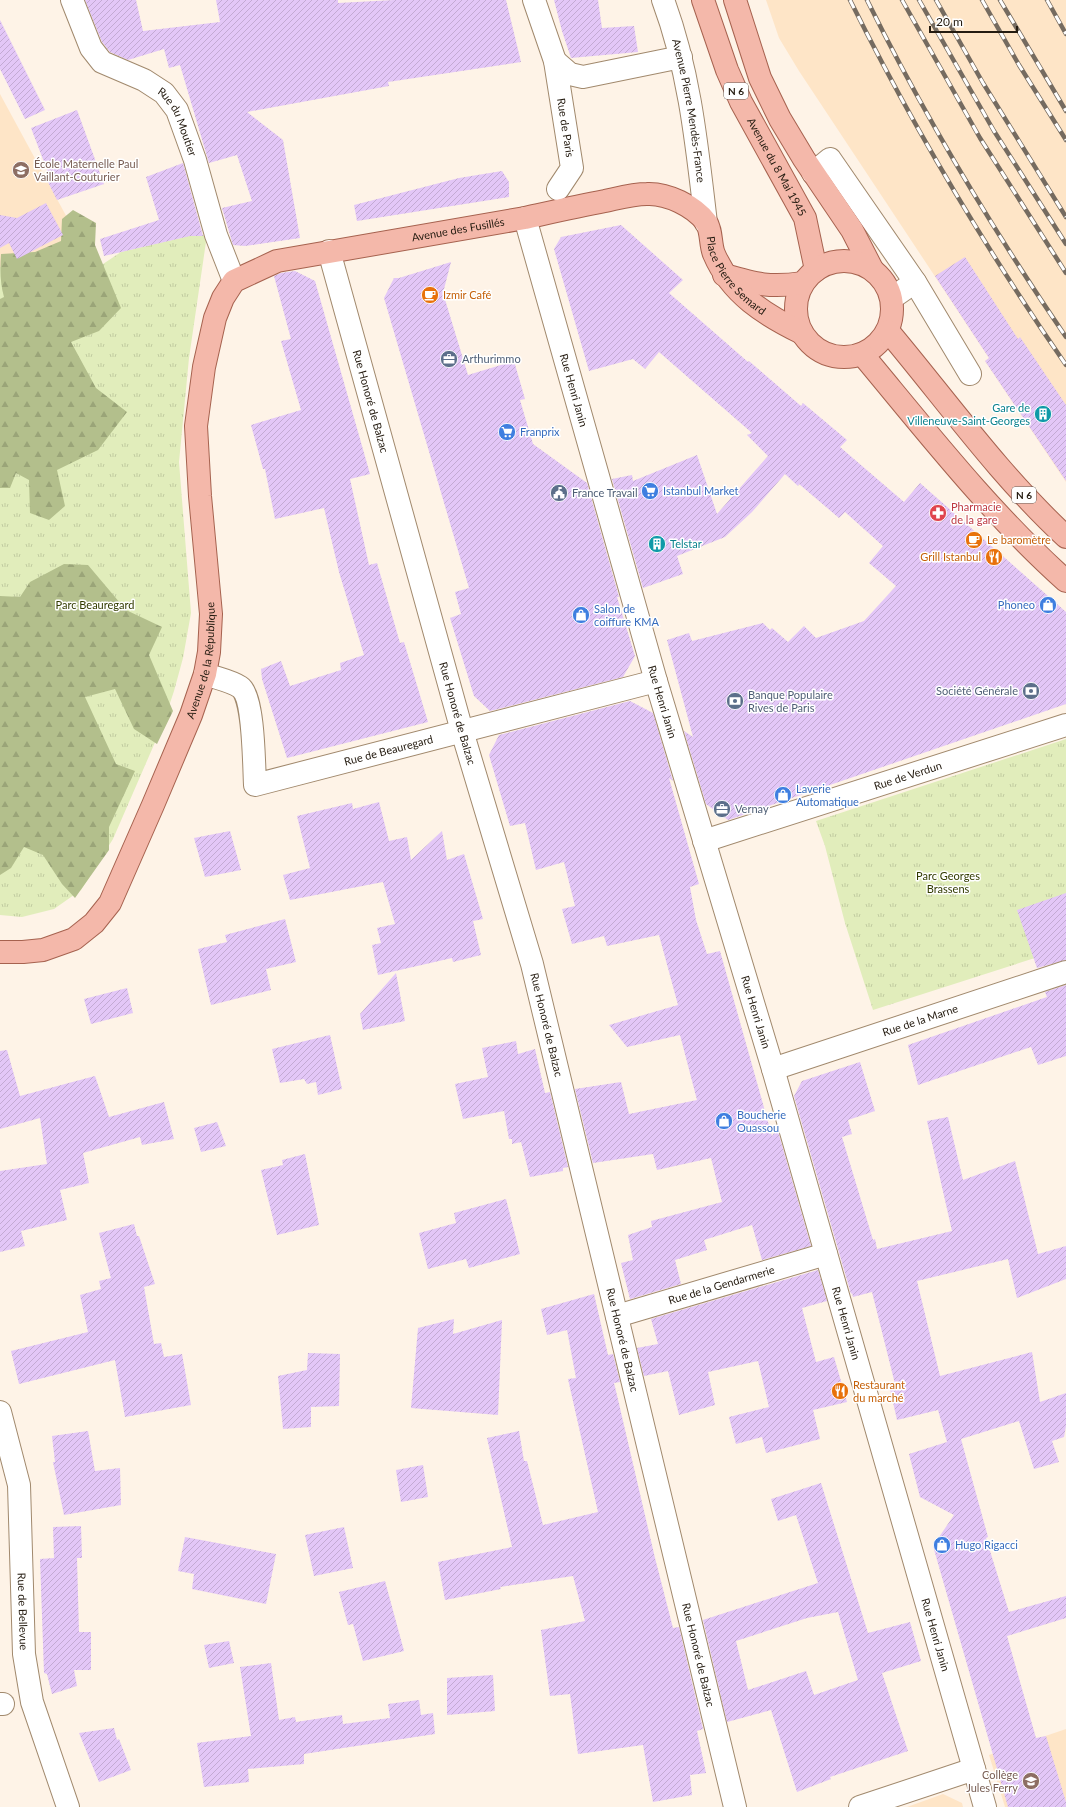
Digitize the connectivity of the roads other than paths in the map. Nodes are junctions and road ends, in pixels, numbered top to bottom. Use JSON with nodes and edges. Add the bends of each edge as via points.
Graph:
{"nodes":[{"id":1,"x":72,"y":0,"type":"edge"},
{"id":2,"x":534,"y":0,"type":"edge"},
{"id":3,"x":663,"y":0,"type":"edge"},
{"id":4,"x":703,"y":0,"type":"edge"},
{"id":5,"x":735,"y":0,"type":"edge"},
{"id":6,"x":681,"y":57,"type":"junction"},
{"id":7,"x":555,"y":62,"type":"junction"},
{"id":8,"x":808,"y":166,"type":"junction"},
{"id":9,"x":558,"y":189,"type":"dead end"},
{"id":10,"x":685,"y":204,"type":"joint"},
{"id":11,"x":525,"y":218,"type":"junction"},
{"id":12,"x":706,"y":223,"type":"junction"},
{"id":13,"x":329,"y":251,"type":"junction"},
{"id":14,"x":872,"y":269,"type":"junction"},
{"id":15,"x":724,"y":275,"type":"junction"},
{"id":16,"x":809,"y":276,"type":"junction"},
{"id":17,"x":234,"y":281,"type":"junction"},
{"id":18,"x":915,"y":282,"type":"junction"},
{"id":19,"x":892,"y":298,"type":"junction"},
{"id":20,"x":888,"y":331,"type":"junction"},
{"id":21,"x":802,"y":333,"type":"junction"},
{"id":22,"x":862,"y":354,"type":"junction"},
{"id":23,"x":970,"y":374,"type":"dead end"},
{"id":24,"x":1066,"y":537,"type":"edge"},
{"id":25,"x":1066,"y":581,"type":"edge"},
{"id":26,"x":205,"y":674,"type":"junction"},
{"id":27,"x":656,"y":681,"type":"junction"},
{"id":28,"x":1066,"y":725,"type":"edge"},
{"id":29,"x":462,"y":731,"type":"junction"},
{"id":30,"x":704,"y":841,"type":"junction"},
{"id":31,"x":0,"y":952,"type":"edge"},
{"id":32,"x":1066,"y":972,"type":"edge"},
{"id":33,"x":773,"y":1069,"type":"junction"},
{"id":34,"x":826,"y":1254,"type":"junction"},
{"id":35,"x":617,"y":1316,"type":"junction"},
{"id":36,"x":0,"y":1412,"type":"edge"},
{"id":37,"x":974,"y":1769,"type":"junction"},
{"id":38,"x":68,"y":1807,"type":"edge"},
{"id":39,"x":735,"y":1807,"type":"edge"},
{"id":40,"x":860,"y":1807,"type":"edge"},
{"id":41,"x":985,"y":1807,"type":"edge"}],
"edges":[{"from":1,"to":17,"type":"street","name":"Rue du Moutier","via":[[91,48],[102,62],[144,80],[164,93],[177,110],[195,160],[216,235]]},
{"from":2,"to":7,"type":"street","name":"Rue de Paris"},
{"from":3,"to":6,"type":"street","name":"Avenue Pierre Mendès-France"},
{"from":4,"to":16,"type":"main road","name":"Avenue du 8 Mai 1945","number":"N 6","via":[[741,102],[805,218]]},
{"from":5,"to":8,"type":"main road","number":"N 6","via":[[760,78],[780,119]]},
{"from":6,"to":7,"type":"street","via":[[583,77],[570,74]]},
{"from":6,"to":12,"type":"street","name":"Avenue Pierre Mendès-France","via":[[696,138]]},
{"from":7,"to":9,"type":"street","name":"Rue de Paris","via":[[572,168]]},
{"from":8,"to":14,"type":"main road","number":"N 6","via":[[852,230]]},
{"from":8,"to":18,"type":"street","via":[[830,159]]},
{"from":10,"to":11,"type":"main road","name":"Avenue des Fusillés","via":[[667,197],[648,194]]},
{"from":10,"to":12,"type":"main road","name":"Place Pierre Semard"},
{"from":11,"to":13,"type":"main road","name":"Avenue des Fusillés"},
{"from":11,"to":27,"type":"street","name":"Rue Henri Janin"},
{"from":12,"to":15,"type":"main road","name":"Place Pierre Semard","via":[[713,253]]},
{"from":13,"to":17,"type":"main road","name":"Avenue des Fusillés","via":[[277,261]]},
{"from":13,"to":29,"type":"street","name":"Rue Honoré de Balzac"},
{"from":14,"to":16,"type":"main road","name":"Place Pierre Semard","number":"N 6","via":[[859,263],[844,261],[829,263]]},
{"from":14,"to":19,"type":"main road","name":"Place Pierre Semard","number":"N 6","via":[[888,287]]},
{"from":15,"to":16,"type":"main road","via":[[758,284],[779,286]]},
{"from":15,"to":21,"type":"main road","name":"Place Pierre Semard","via":[[756,308]]},
{"from":16,"to":21,"type":"main road","name":"Place Pierre Semard","number":"N 6","via":[[798,291],[796,321]]},
{"from":17,"to":26,"type":"main road","name":"Avenue de la République","via":[[223,298],[215,318],[204,367],[196,426],[211,614]]},
{"from":18,"to":19,"type":"street"},
{"from":18,"to":23,"type":"street"},
{"from":19,"to":20,"type":"main road","name":"Place Pierre Semard","number":"N 6","via":[[893,310]]},
{"from":20,"to":22,"type":"main road","name":"Place Pierre Semard","number":"N 6","via":[[872,349]]},
{"from":20,"to":24,"type":"main road","number":"N 6","via":[[986,453]]},
{"from":21,"to":22,"type":"main road","name":"Place Pierre Semard","number":"N 6","via":[[816,349],[830,356],[846,358]]},
{"from":22,"to":25,"type":"main road","via":[[962,472]]},
{"from":26,"to":29,"type":"street","name":"Rue de Beauregard","via":[[242,688],[247,696],[255,785]]},
{"from":26,"to":31,"type":"main road","name":"Avenue de la République","via":[[176,750],[110,903],[94,923],[74,939],[43,950]]},
{"from":27,"to":29,"type":"street","name":"Rue de Beauregard"},
{"from":27,"to":30,"type":"street","name":"Rue Henri Janin"},
{"from":28,"to":30,"type":"street","name":"Rue de Verdun"},
{"from":29,"to":35,"type":"street","name":"Rue Honoré de Balzac","via":[[532,964]]},
{"from":30,"to":33,"type":"street","name":"Rue Henri Janin"},
{"from":32,"to":33,"type":"street","name":"Rue de la Marne"},
{"from":33,"to":34,"type":"street","name":"Rue Henri Janin"},
{"from":34,"to":35,"type":"street","name":"Rue de la Gendarmerie"},
{"from":34,"to":37,"type":"street","name":"Rue Henri Janin"},
{"from":35,"to":39,"type":"street","name":"Rue Honoré de Balzac"},
{"from":36,"to":38,"type":"street","name":"Rue de Bellevue","via":[[19,1485],[24,1654],[32,1702]]},
{"from":37,"to":40,"type":"street"},
{"from":37,"to":41,"type":"street","name":"Rue Henri Janin"}]}
